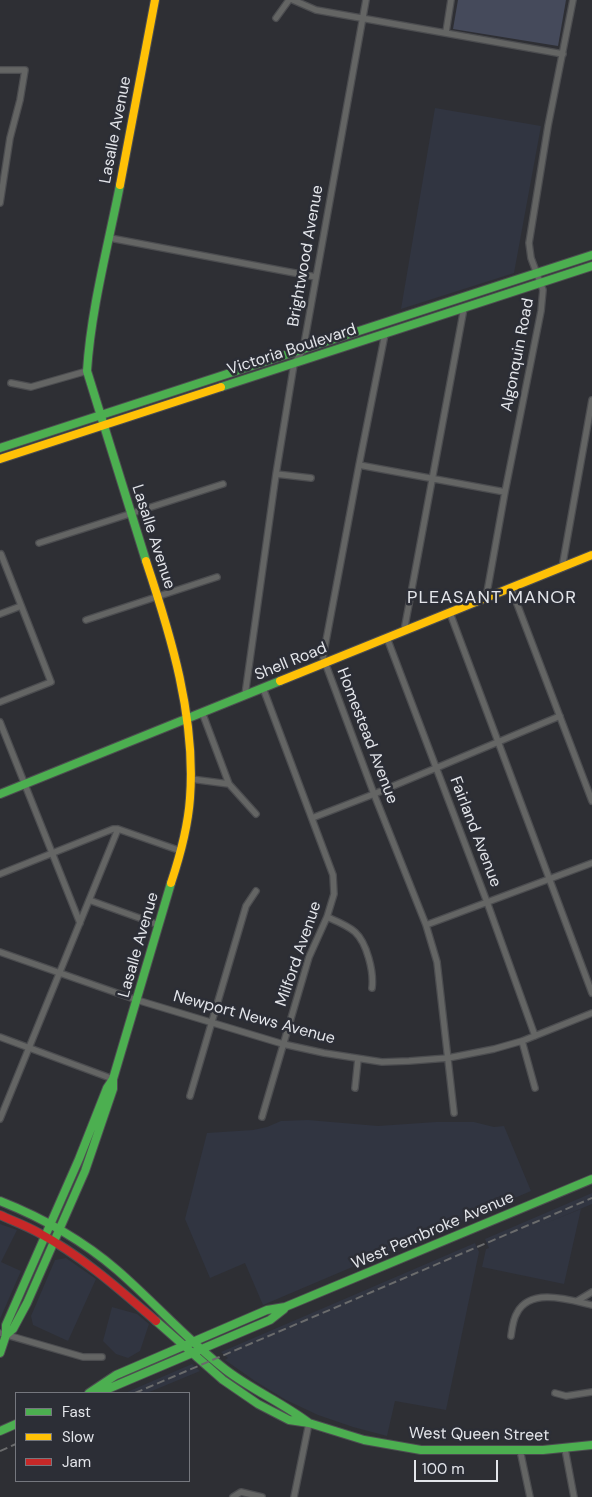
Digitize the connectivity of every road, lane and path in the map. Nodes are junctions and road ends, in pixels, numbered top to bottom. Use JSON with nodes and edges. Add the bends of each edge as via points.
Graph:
{"nodes":[{"id":1,"x":155,"y":0,"type":"edge"},
{"id":2,"x":289,"y":0,"type":"edge"},
{"id":3,"x":293,"y":0,"type":"edge"},
{"id":4,"x":366,"y":0,"type":"edge"},
{"id":5,"x":451,"y":0,"type":"edge"},
{"id":6,"x":573,"y":0,"type":"edge"},
{"id":7,"x":276,"y":18,"type":"dead end"},
{"id":8,"x":363,"y":18,"type":"junction"},
{"id":9,"x":446,"y":32,"type":"junction"},
{"id":10,"x":563,"y":54,"type":"junction"},
{"id":11,"x":0,"y":70,"type":"edge"},
{"id":12,"x":0,"y":203,"type":"edge"},
{"id":13,"x":110,"y":238,"type":"junction"},
{"id":14,"x":592,"y":255,"type":"edge"},
{"id":15,"x":592,"y":266,"type":"edge"},
{"id":16,"x":537,"y":273,"type":"junction"},
{"id":17,"x":316,"y":277,"type":"junction"},
{"id":18,"x":540,"y":283,"type":"junction"},
{"id":19,"x":464,"y":308,"type":"junction"},
{"id":20,"x":385,"y":334,"type":"junction"},
{"id":21,"x":303,"y":350,"type":"junction"},
{"id":22,"x":294,"y":364,"type":"junction"},
{"id":23,"x":87,"y":371,"type":"junction"},
{"id":24,"x":10,"y":383,"type":"dead end"},
{"id":25,"x":592,"y":400,"type":"edge"},
{"id":26,"x":100,"y":416,"type":"junction"},
{"id":27,"x":104,"y":426,"type":"junction"},
{"id":28,"x":0,"y":448,"type":"edge"},
{"id":29,"x":0,"y":459,"type":"edge"},
{"id":30,"x":358,"y":465,"type":"junction"},
{"id":31,"x":276,"y":474,"type":"junction"},
{"id":32,"x":311,"y":478,"type":"dead end"},
{"id":33,"x":433,"y":478,"type":"junction"},
{"id":34,"x":223,"y":484,"type":"dead end"},
{"id":35,"x":505,"y":492,"type":"junction"},
{"id":36,"x":130,"y":514,"type":"junction"},
{"id":37,"x":39,"y":543,"type":"dead end"},
{"id":38,"x":1,"y":554,"type":"edge"},
{"id":39,"x":592,"y":555,"type":"edge"},
{"id":40,"x":562,"y":568,"type":"junction"},
{"id":41,"x":217,"y":577,"type":"dead end"},
{"id":42,"x":511,"y":588,"type":"junction"},
{"id":43,"x":158,"y":596,"type":"junction"},
{"id":44,"x":486,"y":598,"type":"junction"},
{"id":45,"x":21,"y":606,"type":"junction"},
{"id":46,"x":450,"y":613,"type":"junction"},
{"id":47,"x":0,"y":614,"type":"edge"},
{"id":48,"x":86,"y":620,"type":"dead end"},
{"id":49,"x":404,"y":631,"type":"junction"},
{"id":50,"x":386,"y":638,"type":"junction"},
{"id":51,"x":324,"y":663,"type":"junction"},
{"id":52,"x":263,"y":688,"type":"junction"},
{"id":53,"x":246,"y":694,"type":"junction"},
{"id":54,"x":0,"y":702,"type":"edge"},
{"id":55,"x":202,"y":712,"type":"junction"},
{"id":56,"x":560,"y":716,"type":"junction"},
{"id":57,"x":186,"y":718,"type":"junction"},
{"id":58,"x":0,"y":722,"type":"edge"},
{"id":59,"x":497,"y":742,"type":"junction"},
{"id":60,"x":435,"y":768,"type":"junction"},
{"id":61,"x":191,"y":779,"type":"junction"},
{"id":62,"x":25,"y":784,"type":"junction"},
{"id":63,"x":229,"y":784,"type":"junction"},
{"id":64,"x":0,"y":794,"type":"edge"},
{"id":65,"x":374,"y":794,"type":"junction"},
{"id":66,"x":592,"y":801,"type":"edge"},
{"id":67,"x":256,"y":814,"type":"dead end"},
{"id":68,"x":312,"y":818,"type":"junction"},
{"id":69,"x":118,"y":829,"type":"junction"},
{"id":70,"x":181,"y":851,"type":"junction"},
{"id":71,"x":52,"y":854,"type":"junction"},
{"id":72,"x":592,"y":862,"type":"edge"},
{"id":73,"x":0,"y":874,"type":"edge"},
{"id":74,"x":548,"y":879,"type":"junction"},
{"id":75,"x":256,"y":891,"type":"dead end"},
{"id":76,"x":89,"y":900,"type":"junction"},
{"id":77,"x":487,"y":902,"type":"junction"},
{"id":78,"x":327,"y":917,"type":"junction"},
{"id":79,"x":80,"y":924,"type":"junction"},
{"id":80,"x":426,"y":924,"type":"junction"},
{"id":81,"x":159,"y":925,"type":"junction"},
{"id":82,"x":0,"y":952,"type":"edge"},
{"id":83,"x":60,"y":973,"type":"junction"},
{"id":84,"x":372,"y":988,"type":"dead end"},
{"id":85,"x":592,"y":993,"type":"edge"},
{"id":86,"x":137,"y":1000,"type":"junction"},
{"id":87,"x":592,"y":1013,"type":"edge"},
{"id":88,"x":211,"y":1023,"type":"junction"},
{"id":89,"x":535,"y":1036,"type":"junction"},
{"id":90,"x":0,"y":1037,"type":"edge"},
{"id":91,"x":522,"y":1041,"type":"junction"},
{"id":92,"x":283,"y":1044,"type":"junction"},
{"id":93,"x":29,"y":1047,"type":"junction"},
{"id":94,"x":448,"y":1058,"type":"junction"},
{"id":95,"x":358,"y":1059,"type":"junction"},
{"id":96,"x":113,"y":1078,"type":"junction"},
{"id":97,"x":355,"y":1088,"type":"dead end"},
{"id":98,"x":535,"y":1088,"type":"dead end"},
{"id":99,"x":190,"y":1096,"type":"dead end"},
{"id":100,"x":454,"y":1113,"type":"dead end"},
{"id":101,"x":262,"y":1117,"type":"dead end"},
{"id":102,"x":0,"y":1119,"type":"edge"},
{"id":103,"x":592,"y":1178,"type":"edge"},
{"id":104,"x":0,"y":1201,"type":"edge"},
{"id":105,"x":0,"y":1215,"type":"edge"},
{"id":106,"x":50,"y":1223,"type":"junction"},
{"id":107,"x":60,"y":1229,"type":"junction"},
{"id":108,"x":45,"y":1236,"type":"junction"},
{"id":109,"x":54,"y":1241,"type":"junction"},
{"id":110,"x":592,"y":1292,"type":"edge"},
{"id":111,"x":577,"y":1301,"type":"junction"},
{"id":112,"x":592,"y":1305,"type":"edge"},
{"id":113,"x":285,"y":1308,"type":"junction"},
{"id":114,"x":3,"y":1334,"type":"edge"},
{"id":115,"x":511,"y":1336,"type":"dead end"},
{"id":116,"x":194,"y":1342,"type":"junction"},
{"id":117,"x":183,"y":1346,"type":"junction"},
{"id":118,"x":202,"y":1349,"type":"junction"},
{"id":119,"x":0,"y":1353,"type":"edge"},
{"id":120,"x":192,"y":1354,"type":"junction"},
{"id":121,"x":102,"y":1357,"type":"dead end"},
{"id":122,"x":90,"y":1392,"type":"edge"},
{"id":123,"x":93,"y":1392,"type":"edge"},
{"id":124,"x":592,"y":1392,"type":"edge"},
{"id":125,"x":555,"y":1393,"type":"dead end"},
{"id":126,"x":310,"y":1423,"type":"junction"},
{"id":127,"x":15,"y":1424,"type":"edge"},
{"id":128,"x":0,"y":1431,"type":"edge"},
{"id":129,"x":592,"y":1445,"type":"edge"},
{"id":130,"x":565,"y":1449,"type":"junction"},
{"id":131,"x":520,"y":1450,"type":"junction"},
{"id":132,"x":233,"y":1497,"type":"edge"},
{"id":133,"x":262,"y":1497,"type":"edge"},
{"id":134,"x":294,"y":1497,"type":"edge"},
{"id":135,"x":530,"y":1497,"type":"edge"},
{"id":136,"x":574,"y":1497,"type":"edge"}],
"edges":[{"from":1,"to":13,"type":"main road","name":"Lasalle Avenue"},
{"from":2,"to":7,"type":"street"},
{"from":3,"to":8,"type":"street","via":[[316,10]]},
{"from":4,"to":8,"type":"street","name":"Brightwood Avenue"},
{"from":5,"to":9,"type":"street"},
{"from":6,"to":10,"type":"street","name":"Algonquin Road"},
{"from":8,"to":9,"type":"street"},
{"from":8,"to":17,"type":"street","name":"Brightwood Avenue"},
{"from":9,"to":10,"type":"street"},
{"from":10,"to":16,"type":"street","name":"Algonquin Road","via":[[530,234],[529,251]]},
{"from":11,"to":12,"type":"street","via":[[25,70]]},
{"from":13,"to":17,"type":"street"},
{"from":13,"to":23,"type":"main road","name":"Lasalle Avenue"},
{"from":14,"to":16,"type":"main road","name":"Victoria Boulevard"},
{"from":15,"to":18,"type":"main road","name":"Victoria Boulevard"},
{"from":16,"to":18,"type":"street","name":"Algonquin Road"},
{"from":16,"to":21,"type":"main road","name":"Victoria Boulevard"},
{"from":17,"to":21,"type":"street","name":"Brightwood Avenue"},
{"from":18,"to":19,"type":"main road","name":"Victoria Boulevard"},
{"from":18,"to":35,"type":"street","name":"Algonquin Road","via":[[544,292],[541,311]]},
{"from":19,"to":20,"type":"main road","name":"Victoria Boulevard"},
{"from":19,"to":33,"type":"street"},
{"from":20,"to":22,"type":"main road","name":"Victoria Boulevard"},
{"from":20,"to":30,"type":"street","name":"Homestead Avenue"},
{"from":21,"to":22,"type":"street","name":"Brightwood Avenue"},
{"from":21,"to":26,"type":"main road","name":"Victoria Boulevard"},
{"from":22,"to":27,"type":"main road","name":"Victoria Boulevard"},
{"from":22,"to":31,"type":"street","name":"Brightwood Avenue"},
{"from":23,"to":24,"type":"street","via":[[31,387]]},
{"from":23,"to":26,"type":"main road","name":"Lasalle Avenue"},
{"from":25,"to":40,"type":"street"},
{"from":26,"to":27,"type":"main road","name":"Lasalle Avenue"},
{"from":26,"to":28,"type":"main road","name":"Victoria Boulevard"},
{"from":27,"to":29,"type":"main road","name":"Victoria Boulevard"},
{"from":27,"to":36,"type":"main road","name":"Lasalle Avenue"},
{"from":30,"to":33,"type":"street"},
{"from":30,"to":51,"type":"street","name":"Homestead Avenue"},
{"from":31,"to":32,"type":"street"},
{"from":31,"to":53,"type":"street","name":"Brightwood Avenue"},
{"from":33,"to":35,"type":"street"},
{"from":33,"to":49,"type":"street"},
{"from":34,"to":36,"type":"street"},
{"from":35,"to":44,"type":"street","name":"Algonquin Road"},
{"from":36,"to":37,"type":"street"},
{"from":36,"to":43,"type":"main road","name":"Lasalle Avenue"},
{"from":38,"to":45,"type":"street"},
{"from":39,"to":40,"type":"main road","name":"Shell Road"},
{"from":40,"to":42,"type":"main road","name":"Shell Road"},
{"from":41,"to":43,"type":"street"},
{"from":42,"to":44,"type":"main road","name":"Shell Road"},
{"from":42,"to":56,"type":"street"},
{"from":43,"to":48,"type":"street"},
{"from":43,"to":57,"type":"main road","name":"Lasalle Avenue","via":[[174,653]]},
{"from":44,"to":46,"type":"main road","name":"Shell Road"},
{"from":45,"to":47,"type":"street"},
{"from":45,"to":54,"type":"street","via":[[51,682]]},
{"from":46,"to":49,"type":"main road","name":"Shell Road"},
{"from":46,"to":59,"type":"street"},
{"from":49,"to":50,"type":"main road","name":"Shell Road"},
{"from":50,"to":51,"type":"main road","name":"Shell Road"},
{"from":50,"to":60,"type":"street","name":"Fairland Avenue"},
{"from":51,"to":52,"type":"main road","name":"Shell Road"},
{"from":51,"to":65,"type":"street","name":"Homestead Avenue"},
{"from":52,"to":53,"type":"main road","name":"Shell Road"},
{"from":52,"to":68,"type":"street","name":"Milford Avenue"},
{"from":53,"to":55,"type":"main road","name":"Shell Road"},
{"from":55,"to":57,"type":"main road","name":"Shell Road"},
{"from":55,"to":63,"type":"street"},
{"from":56,"to":59,"type":"street"},
{"from":56,"to":66,"type":"street"},
{"from":57,"to":61,"type":"main road","name":"Lasalle Avenue"},
{"from":57,"to":62,"type":"main road","name":"Shell Road"},
{"from":58,"to":62,"type":"street"},
{"from":59,"to":60,"type":"street"},
{"from":59,"to":74,"type":"street"},
{"from":60,"to":65,"type":"street"},
{"from":60,"to":77,"type":"street","name":"Fairland Avenue"},
{"from":61,"to":63,"type":"street"},
{"from":61,"to":70,"type":"main road","name":"Lasalle Avenue"},
{"from":62,"to":64,"type":"main road","name":"Shell Road"},
{"from":62,"to":71,"type":"street"},
{"from":63,"to":67,"type":"street"},
{"from":65,"to":68,"type":"street"},
{"from":65,"to":80,"type":"street","name":"Homestead Avenue"},
{"from":68,"to":78,"type":"street","name":"Milford Avenue","via":[[333,876],[334,894]]},
{"from":69,"to":70,"type":"street"},
{"from":69,"to":71,"type":"street"},
{"from":69,"to":76,"type":"street"},
{"from":70,"to":81,"type":"main road","name":"Lasalle Avenue"},
{"from":71,"to":73,"type":"street"},
{"from":71,"to":79,"type":"street"},
{"from":72,"to":74,"type":"street"},
{"from":74,"to":77,"type":"street"},
{"from":74,"to":85,"type":"street"},
{"from":75,"to":88,"type":"street","via":[[246,906]]},
{"from":76,"to":79,"type":"street"},
{"from":76,"to":81,"type":"street"},
{"from":77,"to":80,"type":"street"},
{"from":77,"to":89,"type":"street","name":"Fairland Avenue"},
{"from":78,"to":84,"type":"street","via":[[349,927],[361,939],[373,970]]},
{"from":78,"to":92,"type":"street","name":"Milford Avenue","via":[[309,957]]},
{"from":79,"to":83,"type":"street"},
{"from":80,"to":94,"type":"street","name":"Homestead Avenue","via":[[436,962]]},
{"from":81,"to":86,"type":"main road","name":"Lasalle Avenue"},
{"from":82,"to":83,"type":"street","name":"Newport News Avenue"},
{"from":83,"to":86,"type":"street","name":"Newport News Avenue"},
{"from":83,"to":93,"type":"street"},
{"from":86,"to":88,"type":"street","name":"Newport News Avenue"},
{"from":86,"to":96,"type":"main road","name":"Lasalle Avenue"},
{"from":87,"to":89,"type":"street","name":"Newport News Avenue"},
{"from":88,"to":92,"type":"street","name":"Newport News Avenue"},
{"from":88,"to":99,"type":"street"},
{"from":89,"to":91,"type":"street","name":"Newport News Avenue"},
{"from":90,"to":93,"type":"street"},
{"from":91,"to":94,"type":"street","name":"Newport News Avenue"},
{"from":91,"to":98,"type":"street"},
{"from":92,"to":95,"type":"street","name":"Newport News Avenue"},
{"from":92,"to":101,"type":"street","name":"Milford Avenue"},
{"from":93,"to":96,"type":"street"},
{"from":93,"to":102,"type":"street"},
{"from":94,"to":95,"type":"street","name":"Newport News Avenue","via":[[382,1062]]},
{"from":94,"to":100,"type":"street","name":"Homestead Avenue"},
{"from":95,"to":97,"type":"street"},
{"from":96,"to":106,"type":"main road","name":"Lasalle Avenue"},
{"from":96,"to":107,"type":"main road","name":"Lasalle Avenue","via":[[113,1089],[96,1142]]},
{"from":103,"to":113,"type":"main road","name":"West Pembroke Avenue"},
{"from":104,"to":106,"type":"main road","name":"West Queen Street"},
{"from":105,"to":108,"type":"main road","name":"West Queen Street"},
{"from":106,"to":107,"type":"main road","name":"West Queen Street"},
{"from":106,"to":108,"type":"main road","name":"Lasalle Avenue"},
{"from":107,"to":109,"type":"main road","name":"Lasalle Avenue"},
{"from":107,"to":116,"type":"main road","name":"West Queen Street","via":[[118,1271]]},
{"from":108,"to":109,"type":"main road","name":"West Queen Street"},
{"from":108,"to":114,"type":"main road","name":"Lasalle Avenue"},
{"from":109,"to":114,"type":"main road","name":"Lasalle Avenue","via":[[13,1329]]},
{"from":109,"to":117,"type":"main road","name":"West Queen Street","via":[[96,1270]]},
{"from":110,"to":111,"type":"street"},
{"from":111,"to":112,"type":"street"},
{"from":111,"to":115,"type":"street","via":[[547,1297],[532,1299],[516,1313]]},
{"from":113,"to":116,"type":"main road","name":"West Pembroke Avenue","via":[[266,1310]]},
{"from":113,"to":118,"type":"main road","name":"West Pembroke Avenue","via":[[270,1320]]},
{"from":114,"to":119,"type":"main road","name":"Lasalle Avenue"},
{"from":114,"to":121,"type":"street","via":[[83,1358]]},
{"from":116,"to":117,"type":"main road","name":"West Pembroke Avenue"},
{"from":116,"to":118,"type":"main road","name":"West Queen Street"},
{"from":117,"to":120,"type":"main road","name":"West Queen Street"},
{"from":117,"to":122,"type":"main road","name":"West Pembroke Avenue","via":[[116,1375]]},
{"from":118,"to":120,"type":"main road","name":"West Pembroke Avenue"},
{"from":118,"to":126,"type":"main road","name":"West Queen Street","via":[[235,1376]]},
{"from":120,"to":123,"type":"main road","name":"West Pembroke Avenue"},
{"from":120,"to":126,"type":"main road","name":"West Queen Street","via":[[258,1404],[289,1420]]},
{"from":124,"to":125,"type":"street","via":[[566,1396]]},
{"from":126,"to":131,"type":"main road","name":"West Queen Street","via":[[364,1440],[414,1449]]},
{"from":126,"to":134,"type":"street"},
{"from":127,"to":128,"type":"main road"},
{"from":129,"to":130,"type":"main road","name":"West Queen Street"},
{"from":130,"to":131,"type":"main road","name":"West Queen Street"},
{"from":130,"to":136,"type":"street"},
{"from":131,"to":135,"type":"street"},
{"from":132,"to":133,"type":"street","via":[[241,1492]]}]}
